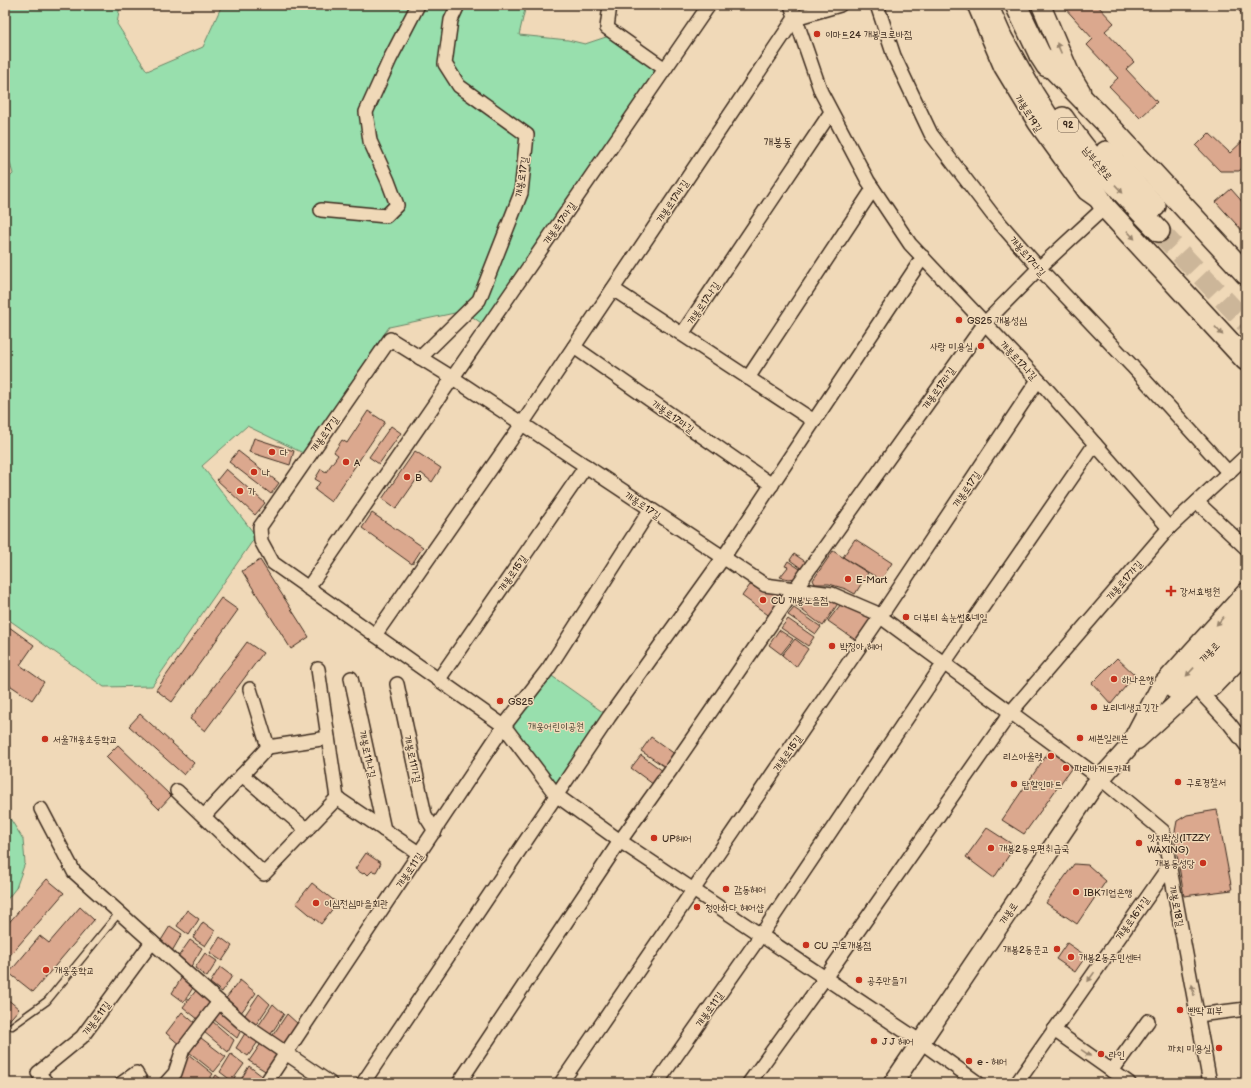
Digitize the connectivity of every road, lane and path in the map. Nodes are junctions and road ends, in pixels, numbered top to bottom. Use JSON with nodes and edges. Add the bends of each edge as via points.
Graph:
{"nodes":[{"id":1,"x":418,"y":5,"type":"edge"},
{"id":2,"x":458,"y":5,"type":"edge"},
{"id":3,"x":610,"y":5,"type":"edge"},
{"id":4,"x":709,"y":5,"type":"edge"},
{"id":5,"x":791,"y":5,"type":"edge"},
{"id":6,"x":840,"y":5,"type":"edge"},
{"id":7,"x":877,"y":5,"type":"edge"},
{"id":8,"x":974,"y":5,"type":"edge"},
{"id":9,"x":987,"y":5,"type":"edge"},
{"id":10,"x":998,"y":5,"type":"edge"},
{"id":11,"x":1016,"y":5,"type":"edge"},
{"id":12,"x":1041,"y":5,"type":"edge"},
{"id":13,"x":795,"y":18,"type":"junction"},
{"id":14,"x":1040,"y":55,"type":"junction"},
{"id":15,"x":665,"y":69,"type":"junction"},
{"id":16,"x":831,"y":112,"type":"junction"},
{"id":17,"x":1110,"y":127,"type":"junction"},
{"id":18,"x":873,"y":189,"type":"junction"},
{"id":19,"x":1105,"y":207,"type":"junction"},
{"id":20,"x":321,"y":210,"type":"dead end"},
{"id":21,"x":923,"y":257,"type":"junction"},
{"id":22,"x":1039,"y":268,"type":"junction"},
{"id":23,"x":1246,"y":274,"type":"edge"},
{"id":24,"x":613,"y":289,"type":"junction"},
{"id":25,"x":984,"y":323,"type":"junction"},
{"id":26,"x":682,"y":334,"type":"junction"},
{"id":27,"x":574,"y":347,"type":"junction"},
{"id":28,"x":420,"y":358,"type":"junction"},
{"id":29,"x":1246,"y":360,"type":"edge"},
{"id":30,"x":452,"y":378,"type":"junction"},
{"id":31,"x":748,"y":378,"type":"junction"},
{"id":32,"x":1038,"y":380,"type":"junction"},
{"id":33,"x":814,"y":421,"type":"junction"},
{"id":34,"x":522,"y":424,"type":"junction"},
{"id":35,"x":1095,"y":444,"type":"junction"},
{"id":36,"x":1246,"y":456,"type":"edge"},
{"id":37,"x":586,"y":466,"type":"junction"},
{"id":38,"x":1229,"y":473,"type":"junction"},
{"id":39,"x":772,"y":485,"type":"junction"},
{"id":40,"x":1197,"y":502,"type":"junction"},
{"id":41,"x":650,"y":510,"type":"junction"},
{"id":42,"x":1169,"y":528,"type":"junction"},
{"id":43,"x":1246,"y":548,"type":"edge"},
{"id":44,"x":723,"y":558,"type":"junction"},
{"id":45,"x":308,"y":588,"type":"junction"},
{"id":46,"x":795,"y":589,"type":"junction"},
{"id":47,"x":1246,"y":592,"type":"edge"},
{"id":48,"x":1246,"y":613,"type":"edge"},
{"id":49,"x":880,"y":617,"type":"junction"},
{"id":50,"x":1246,"y":634,"type":"edge"},
{"id":51,"x":375,"y":635,"type":"junction"},
{"id":52,"x":1246,"y":652,"type":"edge"},
{"id":53,"x":944,"y":663,"type":"junction"},
{"id":54,"x":318,"y":669,"type":"dead end"},
{"id":55,"x":351,"y":678,"type":"dead end"},
{"id":56,"x":439,"y":680,"type":"junction"},
{"id":57,"x":397,"y":684,"type":"dead end"},
{"id":58,"x":250,"y":689,"type":"dead end"},
{"id":59,"x":1199,"y":691,"type":"junction"},
{"id":60,"x":1011,"y":712,"type":"junction"},
{"id":61,"x":504,"y":726,"type":"junction"},
{"id":62,"x":328,"y":738,"type":"junction"},
{"id":63,"x":1246,"y":745,"type":"edge"},
{"id":64,"x":268,"y":748,"type":"junction"},
{"id":65,"x":1128,"y":748,"type":"junction"},
{"id":66,"x":242,"y":775,"type":"junction"},
{"id":67,"x":1100,"y":778,"type":"junction"},
{"id":68,"x":177,"y":791,"type":"dead end"},
{"id":69,"x":556,"y":796,"type":"junction"},
{"id":70,"x":337,"y":798,"type":"junction"},
{"id":71,"x":41,"y":809,"type":"dead end"},
{"id":72,"x":204,"y":816,"type":"junction"},
{"id":73,"x":307,"y":830,"type":"junction"},
{"id":74,"x":384,"y":830,"type":"junction"},
{"id":75,"x":435,"y":831,"type":"junction"},
{"id":76,"x":620,"y":840,"type":"junction"},
{"id":77,"x":420,"y":854,"type":"junction"},
{"id":78,"x":1170,"y":865,"type":"junction"},
{"id":79,"x":693,"y":889,"type":"junction"},
{"id":80,"x":119,"y":913,"type":"junction"},
{"id":81,"x":760,"y":935,"type":"junction"},
{"id":82,"x":152,"y":942,"type":"junction"},
{"id":83,"x":825,"y":978,"type":"junction"},
{"id":84,"x":219,"y":1002,"type":"junction"},
{"id":85,"x":1246,"y":1009,"type":"edge"},
{"id":86,"x":1198,"y":1015,"type":"junction"},
{"id":87,"x":1148,"y":1021,"type":"dead end"},
{"id":88,"x":12,"y":1026,"type":"dead end"},
{"id":89,"x":1054,"y":1030,"type":"junction"},
{"id":90,"x":921,"y":1042,"type":"junction"},
{"id":91,"x":287,"y":1054,"type":"junction"},
{"id":92,"x":1112,"y":1071,"type":"junction"},
{"id":93,"x":47,"y":1083,"type":"edge"},
{"id":94,"x":122,"y":1083,"type":"edge"},
{"id":95,"x":142,"y":1083,"type":"edge"},
{"id":96,"x":166,"y":1083,"type":"edge"},
{"id":97,"x":266,"y":1083,"type":"edge"},
{"id":98,"x":330,"y":1083,"type":"edge"},
{"id":99,"x":363,"y":1083,"type":"edge"},
{"id":100,"x":459,"y":1083,"type":"edge"},
{"id":101,"x":561,"y":1083,"type":"edge"},
{"id":102,"x":657,"y":1083,"type":"edge"},
{"id":103,"x":749,"y":1083,"type":"edge"},
{"id":104,"x":893,"y":1083,"type":"edge"},
{"id":105,"x":978,"y":1083,"type":"edge"},
{"id":106,"x":1017,"y":1083,"type":"edge"},
{"id":107,"x":1129,"y":1083,"type":"edge"},
{"id":108,"x":1210,"y":1083,"type":"edge"}],
"edges":[{"from":1,"to":20,"type":"street","via":[[366,112],[370,140],[396,205],[386,216]]},
{"from":2,"to":28,"type":"street","name":"개봉로17길","via":[[451,20],[444,64],[459,86],[527,135],[521,193],[480,300]]},
{"from":3,"to":15,"type":"street","via":[[607,28]]},
{"from":4,"to":15,"type":"street","name":"개봉로17아길"},
{"from":5,"to":13,"type":"street","name":"개봉로17나길"},
{"from":6,"to":13,"type":"street"},
{"from":7,"to":22,"type":"street","name":"개봉로17다길","via":[[894,56],[931,134],[992,214]]},
{"from":8,"to":19,"type":"street","name":"개봉로19길","via":[[1001,68],[1035,124],[1085,193]]},
{"from":9,"to":19,"type":"main road","via":[[1002,39],[1033,94]]},
{"from":10,"to":14,"type":"main road","name":"남부순환로","number":"92","one_way":true,"via":[[1000,13],[1042,86],[1070,128],[1116,185],[1164,226],[1080,118]]},
{"from":11,"to":14,"type":"main road","name":"남부순환로","number":"92"},
{"from":17,"to":12,"type":"main road","one_way":true,"via":[[1070,73]]},
{"from":13,"to":16,"type":"street","name":"개봉로17나길","via":[[821,92]]},
{"from":13,"to":24,"type":"street","name":"개봉로17바길"},
{"from":14,"to":17,"type":"main road"},
{"from":15,"to":30,"type":"street","name":"개봉로17아길"},
{"from":16,"to":18,"type":"street","name":"개봉로17나길"},
{"from":16,"to":26,"type":"street","name":"개봉로17나길"},
{"from":17,"to":23,"type":"main road"},
{"from":18,"to":21,"type":"street","name":"개봉로17나길","via":[[910,244]]},
{"from":18,"to":31,"type":"street"},
{"from":19,"to":22,"type":"street","name":"개봉로17라길"},
{"from":19,"to":29,"type":"main road","one_way":true},
{"from":21,"to":25,"type":"street","name":"개봉로17나길"},
{"from":21,"to":33,"type":"street"},
{"from":22,"to":25,"type":"street","name":"개봉로17라길"},
{"from":22,"to":38,"type":"street","name":"개봉로17다길"},
{"from":24,"to":26,"type":"street"},
{"from":24,"to":27,"type":"street","name":"개봉로17바길"},
{"from":25,"to":32,"type":"street","name":"개봉로17나길"},
{"from":25,"to":46,"type":"street","name":"개봉로17라길"},
{"from":26,"to":31,"type":"street"},
{"from":27,"to":34,"type":"street","name":"개봉로17바길"},
{"from":27,"to":39,"type":"street","name":"개봉로17마길"},
{"from":28,"to":30,"type":"street","name":"개봉로17길"},
{"from":28,"to":45,"type":"street","name":"개봉로17길","via":[[390,339],[260,527],[261,541],[273,563]]},
{"from":30,"to":34,"type":"street","name":"개봉로17길"},
{"from":30,"to":45,"type":"street"},
{"from":31,"to":33,"type":"street"},
{"from":32,"to":35,"type":"street","name":"개봉로17나길"},
{"from":32,"to":49,"type":"street","name":"개봉로17길"},
{"from":33,"to":39,"type":"street"},
{"from":34,"to":37,"type":"street","name":"개봉로17길"},
{"from":34,"to":51,"type":"street"},
{"from":35,"to":42,"type":"street","name":"개봉로17나길"},
{"from":35,"to":53,"type":"street"},
{"from":36,"to":38,"type":"street","name":"개봉로17가길"},
{"from":37,"to":41,"type":"street","name":"개봉로17길"},
{"from":37,"to":56,"type":"street","name":"개봉로15길"},
{"from":38,"to":40,"type":"street","name":"개봉로17가길"},
{"from":39,"to":44,"type":"street"},
{"from":40,"to":42,"type":"street","name":"개봉로17가길"},
{"from":40,"to":43,"type":"street"},
{"from":41,"to":44,"type":"street","name":"개봉로17길"},
{"from":41,"to":61,"type":"street","via":[[548,669]]},
{"from":42,"to":60,"type":"street","name":"개봉로17가길"},
{"from":44,"to":46,"type":"street","name":"개봉로17길","via":[[765,585]]},
{"from":44,"to":69,"type":"street"},
{"from":45,"to":51,"type":"street"},
{"from":46,"to":49,"type":"street","name":"개봉로17길","via":[[832,594]]},
{"from":46,"to":76,"type":"street"},
{"from":47,"to":65,"type":"main road","one_way":true,"via":[[1160,687]]},
{"from":48,"to":65,"type":"main road","name":"개봉로","one_way":true,"via":[[1170,694]]},
{"from":49,"to":53,"type":"street","name":"개봉로17길"},
{"from":49,"to":79,"type":"street","name":"개봉로15길"},
{"from":50,"to":59,"type":"main road","name":"개봉로"},
{"from":51,"to":56,"type":"street"},
{"from":52,"to":59,"type":"main road"},
{"from":53,"to":60,"type":"street","name":"개봉로17길"},
{"from":53,"to":81,"type":"street"},
{"from":54,"to":62,"type":"street"},
{"from":55,"to":74,"type":"street","name":"개봉로11나길"},
{"from":56,"to":61,"type":"street"},
{"from":57,"to":75,"type":"street","name":"개봉로11가길","via":[[425,815]]},
{"from":58,"to":64,"type":"street"},
{"from":59,"to":63,"type":"street"},
{"from":59,"to":65,"type":"main road","via":[[1153,742]]},
{"from":60,"to":67,"type":"street","name":"개봉로17길"},
{"from":60,"to":83,"type":"street"},
{"from":61,"to":69,"type":"street"},
{"from":61,"to":75,"type":"street","name":"개봉로11길"},
{"from":62,"to":64,"type":"street"},
{"from":62,"to":70,"type":"street"},
{"from":64,"to":66,"type":"street"},
{"from":65,"to":67,"type":"main road","name":"개봉로"},
{"from":66,"to":72,"type":"street"},
{"from":66,"to":73,"type":"street"},
{"from":67,"to":78,"type":"street","name":"개봉로18길","via":[[1163,832]]},
{"from":67,"to":90,"type":"main road","name":"개봉로"},
{"from":68,"to":72,"type":"street"},
{"from":69,"to":76,"type":"street"},
{"from":69,"to":99,"type":"street"},
{"from":70,"to":73,"type":"street"},
{"from":70,"to":74,"type":"street"},
{"from":71,"to":80,"type":"street","via":[[74,872]]},
{"from":72,"to":73,"type":"street","via":[[264,874]]},
{"from":74,"to":77,"type":"street"},
{"from":75,"to":77,"type":"street","name":"개봉로11길"},
{"from":76,"to":79,"type":"street"},
{"from":76,"to":100,"type":"street"},
{"from":77,"to":91,"type":"street","name":"개봉로11길"},
{"from":86,"to":78,"type":"street","name":"개봉로18길","one_way":true},
{"from":78,"to":89,"type":"street","name":"개봉로16가길","one_way":true},
{"from":79,"to":81,"type":"street"},
{"from":79,"to":101,"type":"street"},
{"from":80,"to":82,"type":"street"},
{"from":80,"to":88,"type":"lane","via":[[47,1001]]},
{"from":81,"to":83,"type":"street"},
{"from":81,"to":102,"type":"street","name":"개봉로11길"},
{"from":82,"to":84,"type":"street"},
{"from":82,"to":93,"type":"street","name":"개봉로11길","via":[[82,1037],[38,1073]]},
{"from":83,"to":90,"type":"street"},
{"from":83,"to":103,"type":"street"},
{"from":84,"to":91,"type":"street","via":[[246,1026]]},
{"from":84,"to":96,"type":"street","via":[[183,1049],[175,1073]]},
{"from":85,"to":86,"type":"street"},
{"from":86,"to":108,"type":"street","name":"개봉로18길"},
{"from":87,"to":92,"type":"street"},
{"from":89,"to":92,"type":"street","one_way":true},
{"from":89,"to":106,"type":"street","name":"개봉로16가길"},
{"from":90,"to":104,"type":"main road","name":"개봉로"},
{"from":90,"to":105,"type":"street"},
{"from":91,"to":97,"type":"street","name":"개봉로11길"},
{"from":91,"to":98,"type":"street"},
{"from":92,"to":107,"type":"street"},
{"from":94,"to":95,"type":"street","via":[[136,1073]]}]}
